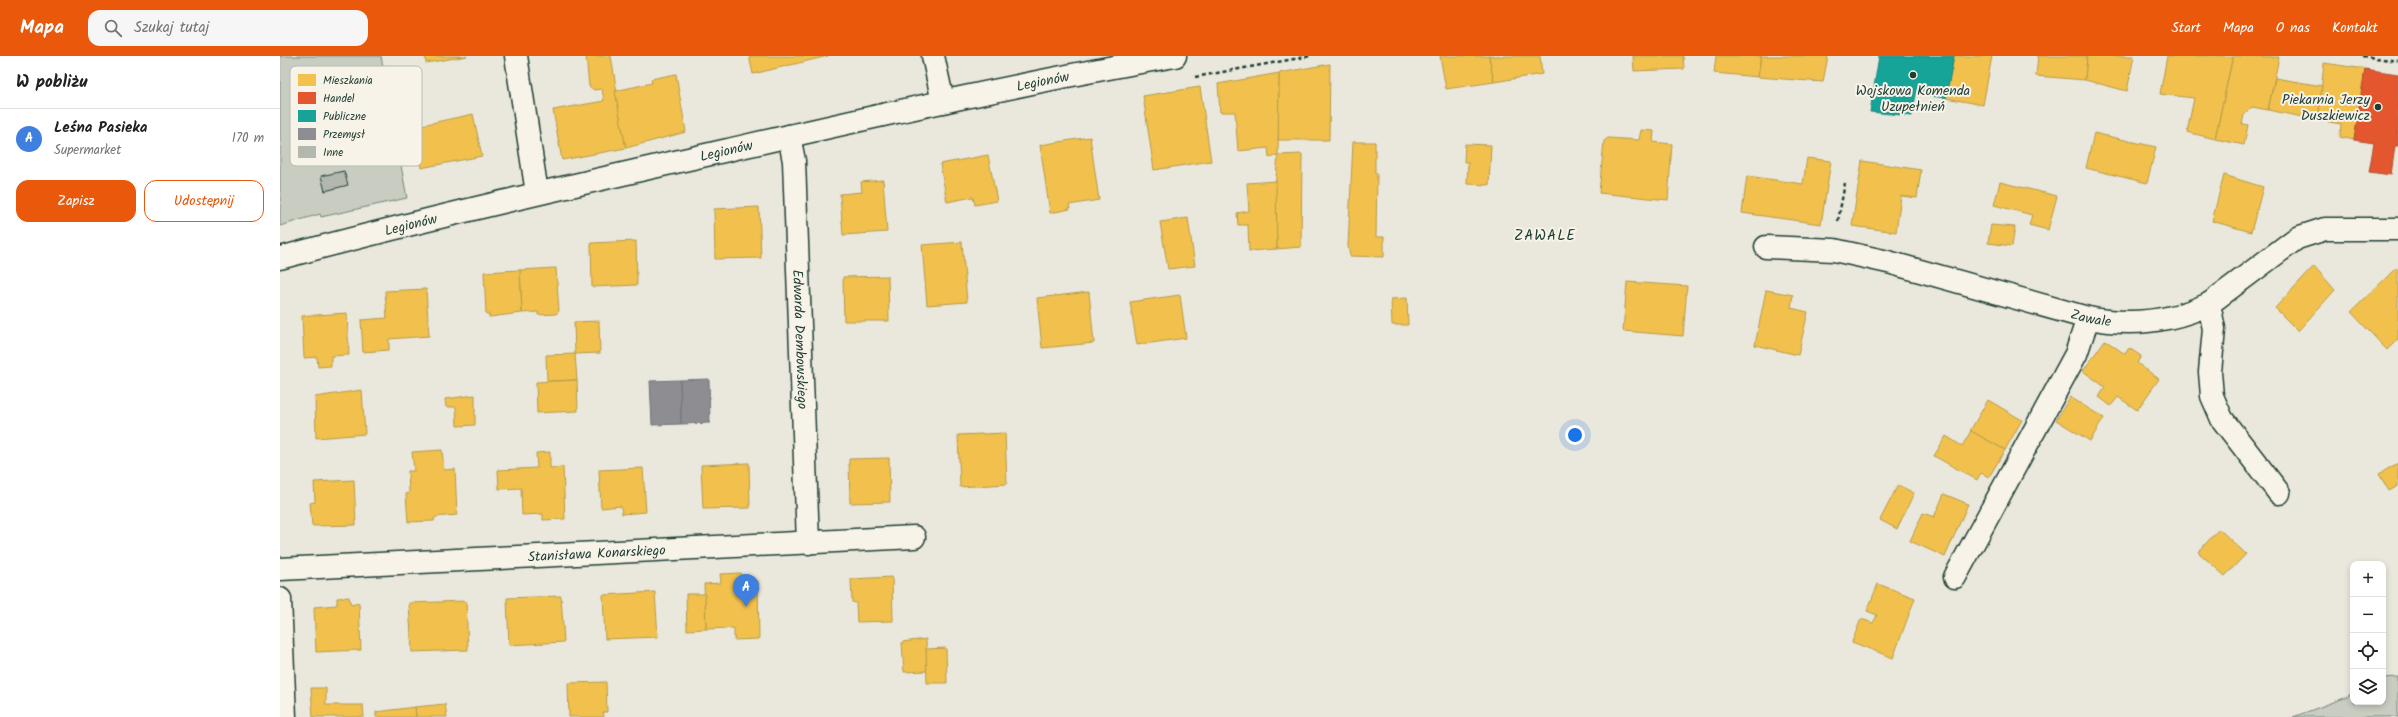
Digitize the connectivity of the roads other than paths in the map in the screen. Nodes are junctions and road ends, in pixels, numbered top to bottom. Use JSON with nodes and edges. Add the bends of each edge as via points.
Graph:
{"nodes":[{"id":1,"x":516,"y":56,"type":"edge"},
{"id":2,"x":933,"y":56,"type":"edge"},
{"id":3,"x":1175,"y":56,"type":"edge"},
{"id":4,"x":943,"y":102,"type":"junction"},
{"id":5,"x":789,"y":136,"type":"junction"},
{"id":6,"x":537,"y":193,"type":"junction"},
{"id":7,"x":2398,"y":229,"type":"edge"},
{"id":8,"x":1766,"y":247,"type":"dead end"},
{"id":9,"x":280,"y":258,"type":"edge"},
{"id":10,"x":2208,"y":304,"type":"junction"},
{"id":11,"x":2088,"y":318,"type":"junction"},
{"id":12,"x":2279,"y":493,"type":"dead end"},
{"id":13,"x":914,"y":537,"type":"dead end"},
{"id":14,"x":808,"y":543,"type":"junction"},
{"id":15,"x":280,"y":569,"type":"edge"},
{"id":16,"x":1955,"y":577,"type":"dead end"},
{"id":17,"x":280,"y":599,"type":"edge"},
{"id":18,"x":285,"y":717,"type":"edge"}],
"edges":[{"from":1,"to":6,"type":"street"},
{"from":2,"to":4,"type":"street"},
{"from":3,"to":4,"type":"street","name":"Legionów"},
{"from":4,"to":5,"type":"street","name":"Legionów"},
{"from":5,"to":6,"type":"street","name":"Legionów"},
{"from":5,"to":14,"type":"street","name":"Edwarda Dembowskiego","via":[[794,169]]},
{"from":6,"to":9,"type":"street","name":"Legionów"},
{"from":7,"to":10,"type":"street","name":"Zawale","via":[[2325,229],[2297,238]]},
{"from":8,"to":11,"type":"street","name":"Zawale","via":[[1834,250],[1888,262]]},
{"from":10,"to":11,"type":"street","name":"Zawale","via":[[2169,318],[2139,322],[2112,323]]},
{"from":10,"to":12,"type":"street","via":[[2214,330],[2210,372],[2212,396],[2222,419]]},
{"from":11,"to":16,"type":"street","via":[[2076,354]]},
{"from":13,"to":14,"type":"street","name":"Stanisława Konarskiego"},
{"from":14,"to":15,"type":"street","name":"Stanisława Konarskiego"},
{"from":17,"to":18,"type":"street"}]}
